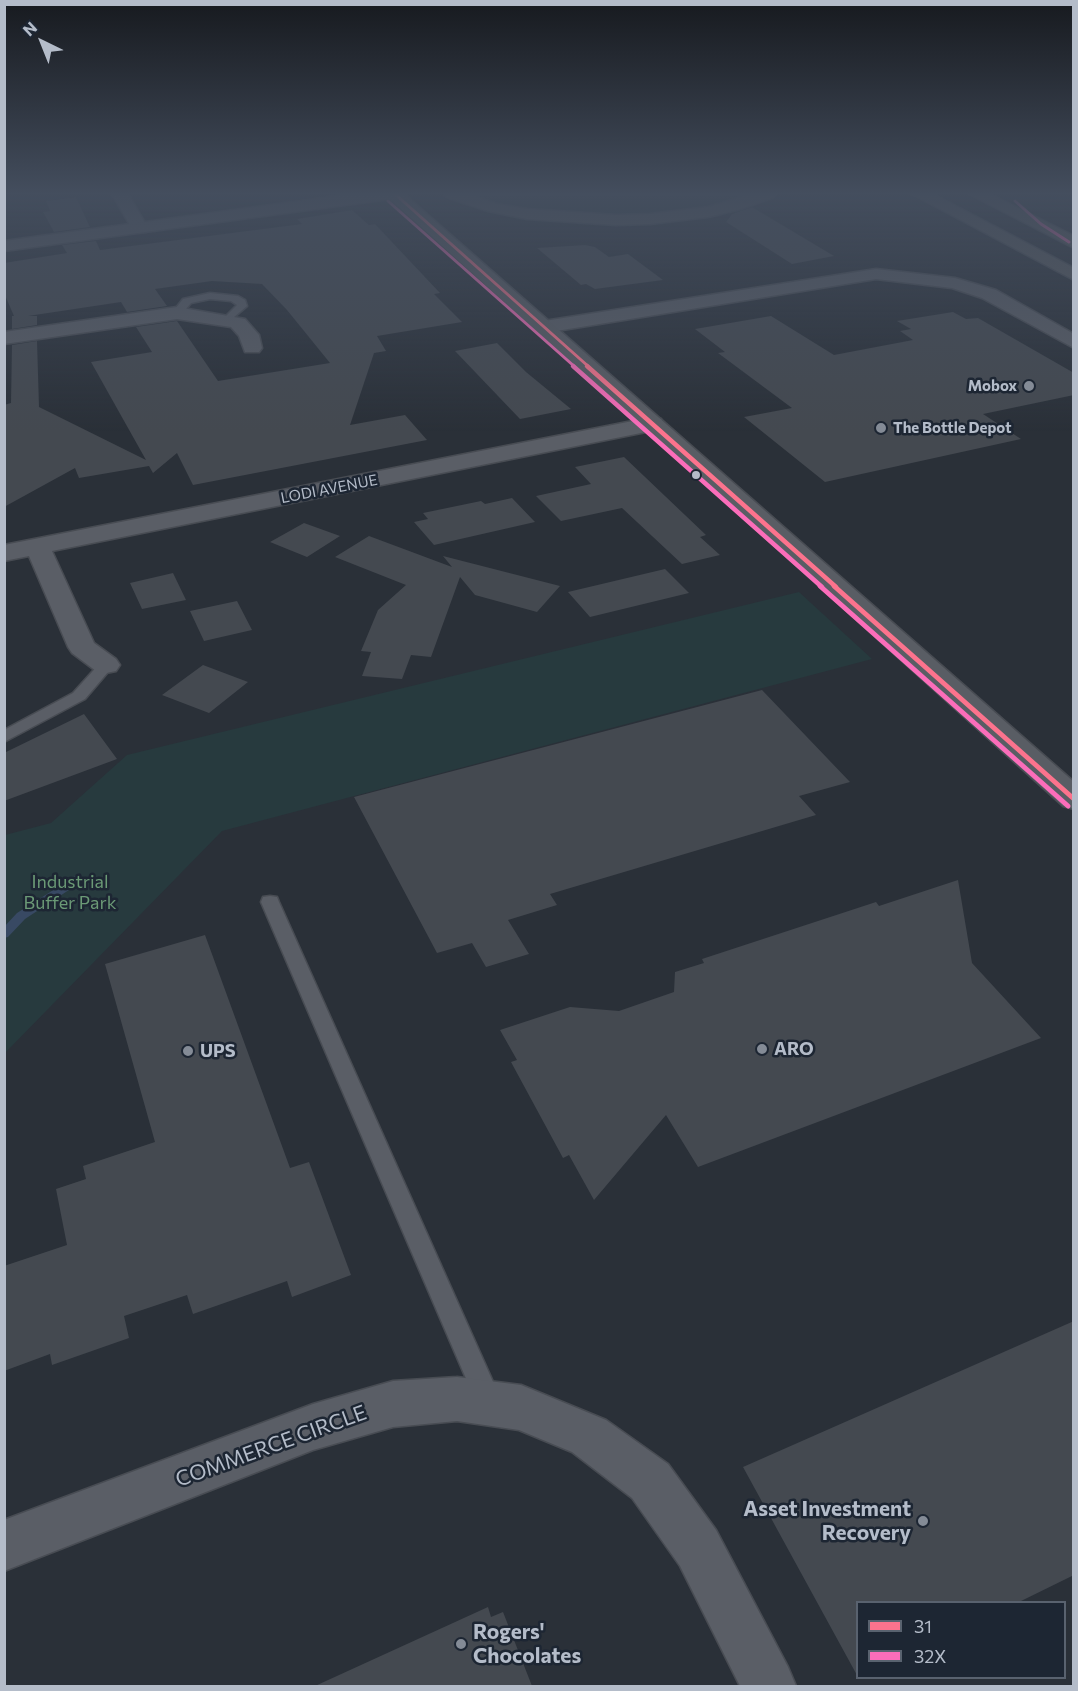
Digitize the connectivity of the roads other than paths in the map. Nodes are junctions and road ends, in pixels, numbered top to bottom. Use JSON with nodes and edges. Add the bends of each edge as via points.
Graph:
{"nodes":[{"id":1,"x":482,"y":273,"type":"edge"},
{"id":2,"x":544,"y":327,"type":"junction"},
{"id":3,"x":4,"y":338,"type":"edge"},
{"id":4,"x":1074,"y":342,"type":"edge"},
{"id":5,"x":252,"y":348,"type":"dead end"},
{"id":6,"x":653,"y":424,"type":"junction"},
{"id":7,"x":38,"y":547,"type":"junction"},
{"id":8,"x":4,"y":553,"type":"edge"},
{"id":9,"x":106,"y":665,"type":"joint"},
{"id":10,"x":4,"y":736,"type":"edge"},
{"id":11,"x":1074,"y":799,"type":"edge"},
{"id":12,"x":270,"y":902,"type":"dead end"},
{"id":13,"x":489,"y":1403,"type":"junction"},
{"id":14,"x":4,"y":1546,"type":"edge"},
{"id":15,"x":769,"y":1686,"type":"edge"}],
"edges":[{"from":1,"to":2,"type":"main road"},
{"from":2,"to":4,"type":"street","via":[[886,274],[936,279],[973,288]]},
{"from":2,"to":6,"type":"main road"},
{"from":3,"to":5,"type":"street","via":[[177,313],[238,323],[249,335]]},
{"from":6,"to":7,"type":"street","name":"LODI AVENUE"},
{"from":6,"to":11,"type":"main road"},
{"from":7,"to":8,"type":"street","name":"LODI AVENUE"},
{"from":7,"to":9,"type":"street","via":[[82,647]]},
{"from":9,"to":10,"type":"lane","via":[[79,696]]},
{"from":12,"to":13,"type":"lane"},
{"from":13,"to":14,"type":"street","name":"COMMERCE CIRCLE","via":[[457,1399],[393,1404],[312,1427]]},
{"from":13,"to":15,"type":"street","name":"COMMERCE CIRCLE","via":[[521,1408],[589,1436],[650,1481],[699,1548]]}]}
